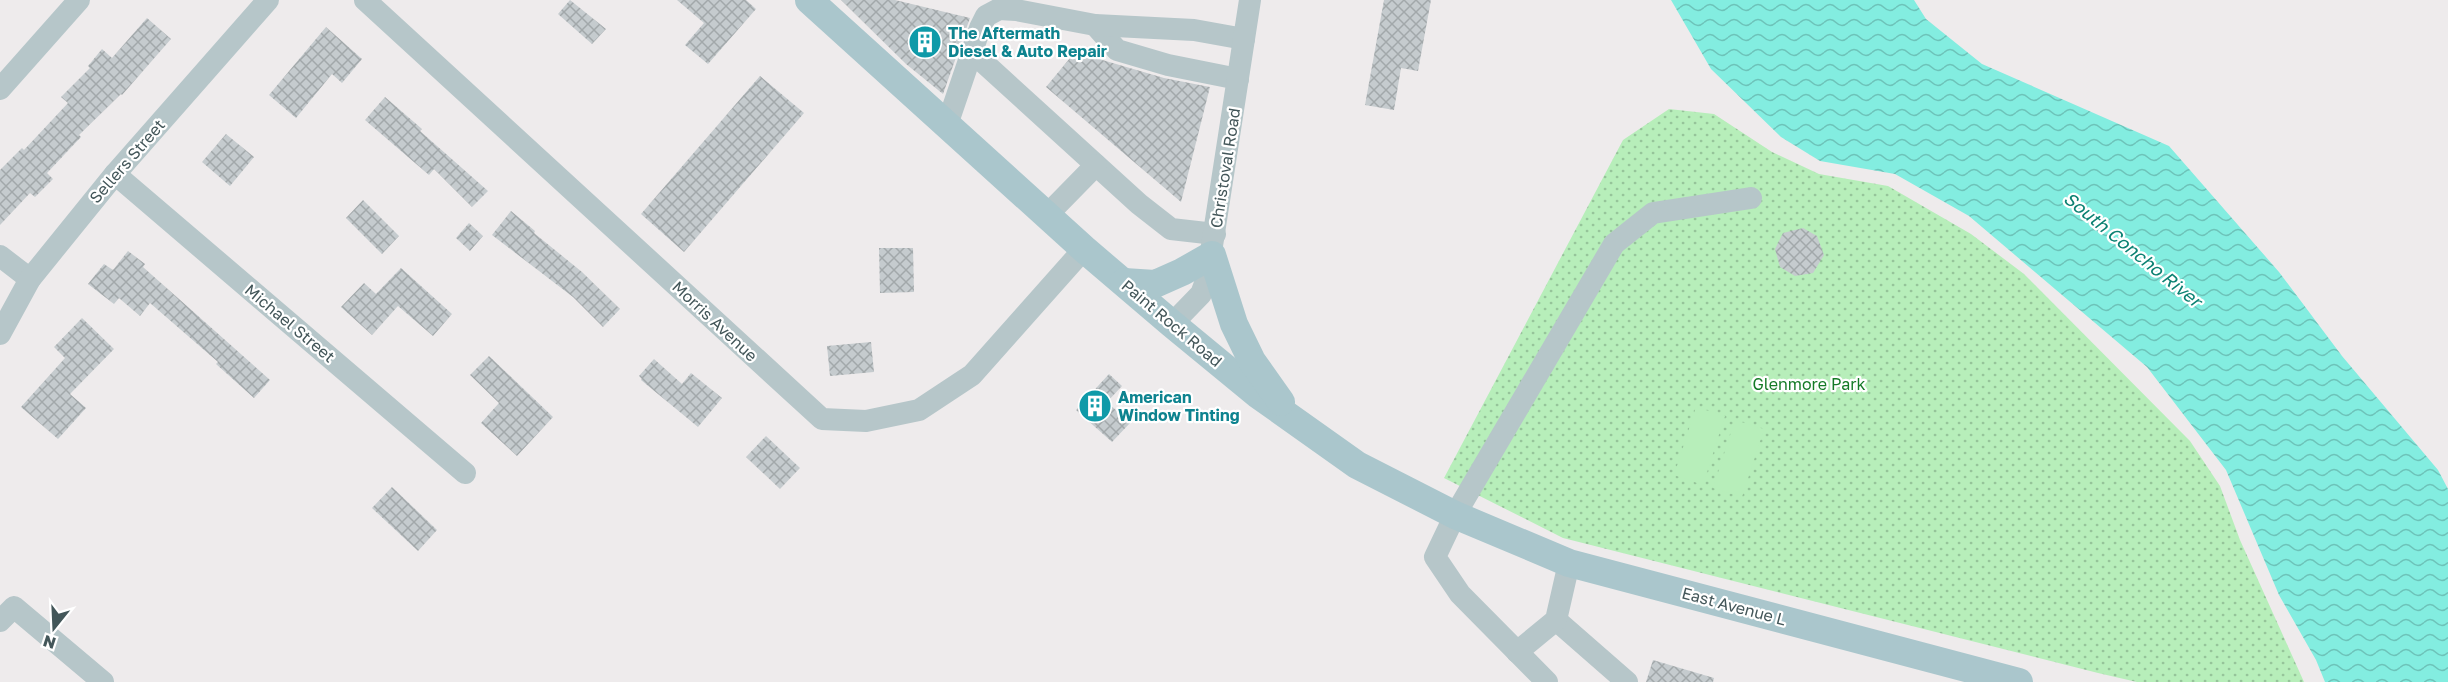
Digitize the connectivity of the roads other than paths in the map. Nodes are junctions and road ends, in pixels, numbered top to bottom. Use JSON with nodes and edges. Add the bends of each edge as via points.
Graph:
{"nodes":[{"id":1,"x":79,"y":0,"type":"edge"},
{"id":2,"x":268,"y":0,"type":"edge"},
{"id":3,"x":365,"y":0,"type":"edge"},
{"id":4,"x":809,"y":0,"type":"edge"},
{"id":5,"x":1250,"y":0,"type":"edge"},
{"id":6,"x":1095,"y":25,"type":"junction"},
{"id":7,"x":1244,"y":39,"type":"junction"},
{"id":8,"x":972,"y":52,"type":"junction"},
{"id":9,"x":1238,"y":79,"type":"junction"},
{"id":10,"x":0,"y":89,"type":"edge"},
{"id":11,"x":947,"y":125,"type":"junction"},
{"id":12,"x":1096,"y":165,"type":"junction"},
{"id":13,"x":115,"y":174,"type":"junction"},
{"id":14,"x":1751,"y":198,"type":"dead end"},
{"id":15,"x":1047,"y":215,"type":"junction"},
{"id":16,"x":1214,"y":244,"type":"junction"},
{"id":17,"x":1084,"y":249,"type":"junction"},
{"id":18,"x":0,"y":256,"type":"edge"},
{"id":19,"x":30,"y":279,"type":"junction"},
{"id":20,"x":1124,"y":282,"type":"junction"},
{"id":21,"x":1172,"y":324,"type":"junction"},
{"id":22,"x":0,"y":334,"type":"edge"},
{"id":23,"x":1294,"y":420,"type":"junction"},
{"id":24,"x":465,"y":473,"type":"dead end"},
{"id":25,"x":1455,"y":515,"type":"junction"},
{"id":26,"x":1569,"y":563,"type":"junction"},
{"id":27,"x":1556,"y":620,"type":"junction"},
{"id":28,"x":0,"y":621,"type":"edge"},
{"id":29,"x":1517,"y":652,"type":"junction"},
{"id":30,"x":103,"y":682,"type":"edge"},
{"id":31,"x":1547,"y":682,"type":"edge"},
{"id":32,"x":1628,"y":682,"type":"edge"},
{"id":33,"x":2019,"y":682,"type":"edge"}],
"edges":[{"from":1,"to":10,"type":"street"},
{"from":2,"to":13,"type":"street","name":"Sellers Street"},
{"from":3,"to":17,"type":"street","name":"Morris Avenue","via":[[822,419],[866,421],[919,410],[972,375]]},
{"from":4,"to":11,"type":"main road","name":"Paint Rock Road"},
{"from":5,"to":7,"type":"street","name":"Christoval Road"},
{"from":6,"to":7,"type":"street","via":[[1194,30]]},
{"from":6,"to":8,"type":"street","via":[[999,9],[986,16]]},
{"from":6,"to":9,"type":"street","via":[[1117,50]]},
{"from":7,"to":9,"type":"street","name":"Christoval Road"},
{"from":8,"to":11,"type":"street"},
{"from":8,"to":12,"type":"street"},
{"from":9,"to":16,"type":"street","name":"Christoval Road"},
{"from":11,"to":15,"type":"main road","name":"Paint Rock Road"},
{"from":12,"to":15,"type":"street"},
{"from":12,"to":16,"type":"street","via":[[1171,229]]},
{"from":13,"to":19,"type":"street","name":"Sellers Street"},
{"from":13,"to":24,"type":"street","name":"Michael Street"},
{"from":14,"to":25,"type":"street","via":[[1653,213],[1614,244]]},
{"from":15,"to":17,"type":"main road","name":"Paint Rock Road"},
{"from":16,"to":20,"type":"main road","via":[[1155,284]]},
{"from":16,"to":21,"type":"street","name":"Christoval Road","via":[[1201,294]]},
{"from":16,"to":23,"type":"main road","via":[[1234,324],[1252,361]]},
{"from":17,"to":20,"type":"main road","name":"Paint Rock Road"},
{"from":18,"to":19,"type":"street"},
{"from":19,"to":22,"type":"street","name":"Sellers Street"},
{"from":20,"to":21,"type":"main road","name":"Paint Rock Road"},
{"from":21,"to":23,"type":"main road","name":"Paint Rock Road"},
{"from":23,"to":25,"type":"main road","name":"Paint Rock Road","via":[[1358,465]]},
{"from":25,"to":26,"type":"main road","name":"East Avenue L"},
{"from":25,"to":29,"type":"street","via":[[1435,557],[1460,594]]},
{"from":26,"to":27,"type":"street"},
{"from":26,"to":33,"type":"main road","name":"East Avenue L"},
{"from":27,"to":29,"type":"street"},
{"from":27,"to":32,"type":"street"},
{"from":28,"to":30,"type":"street","via":[[14,607]]},
{"from":29,"to":31,"type":"street"}]}
